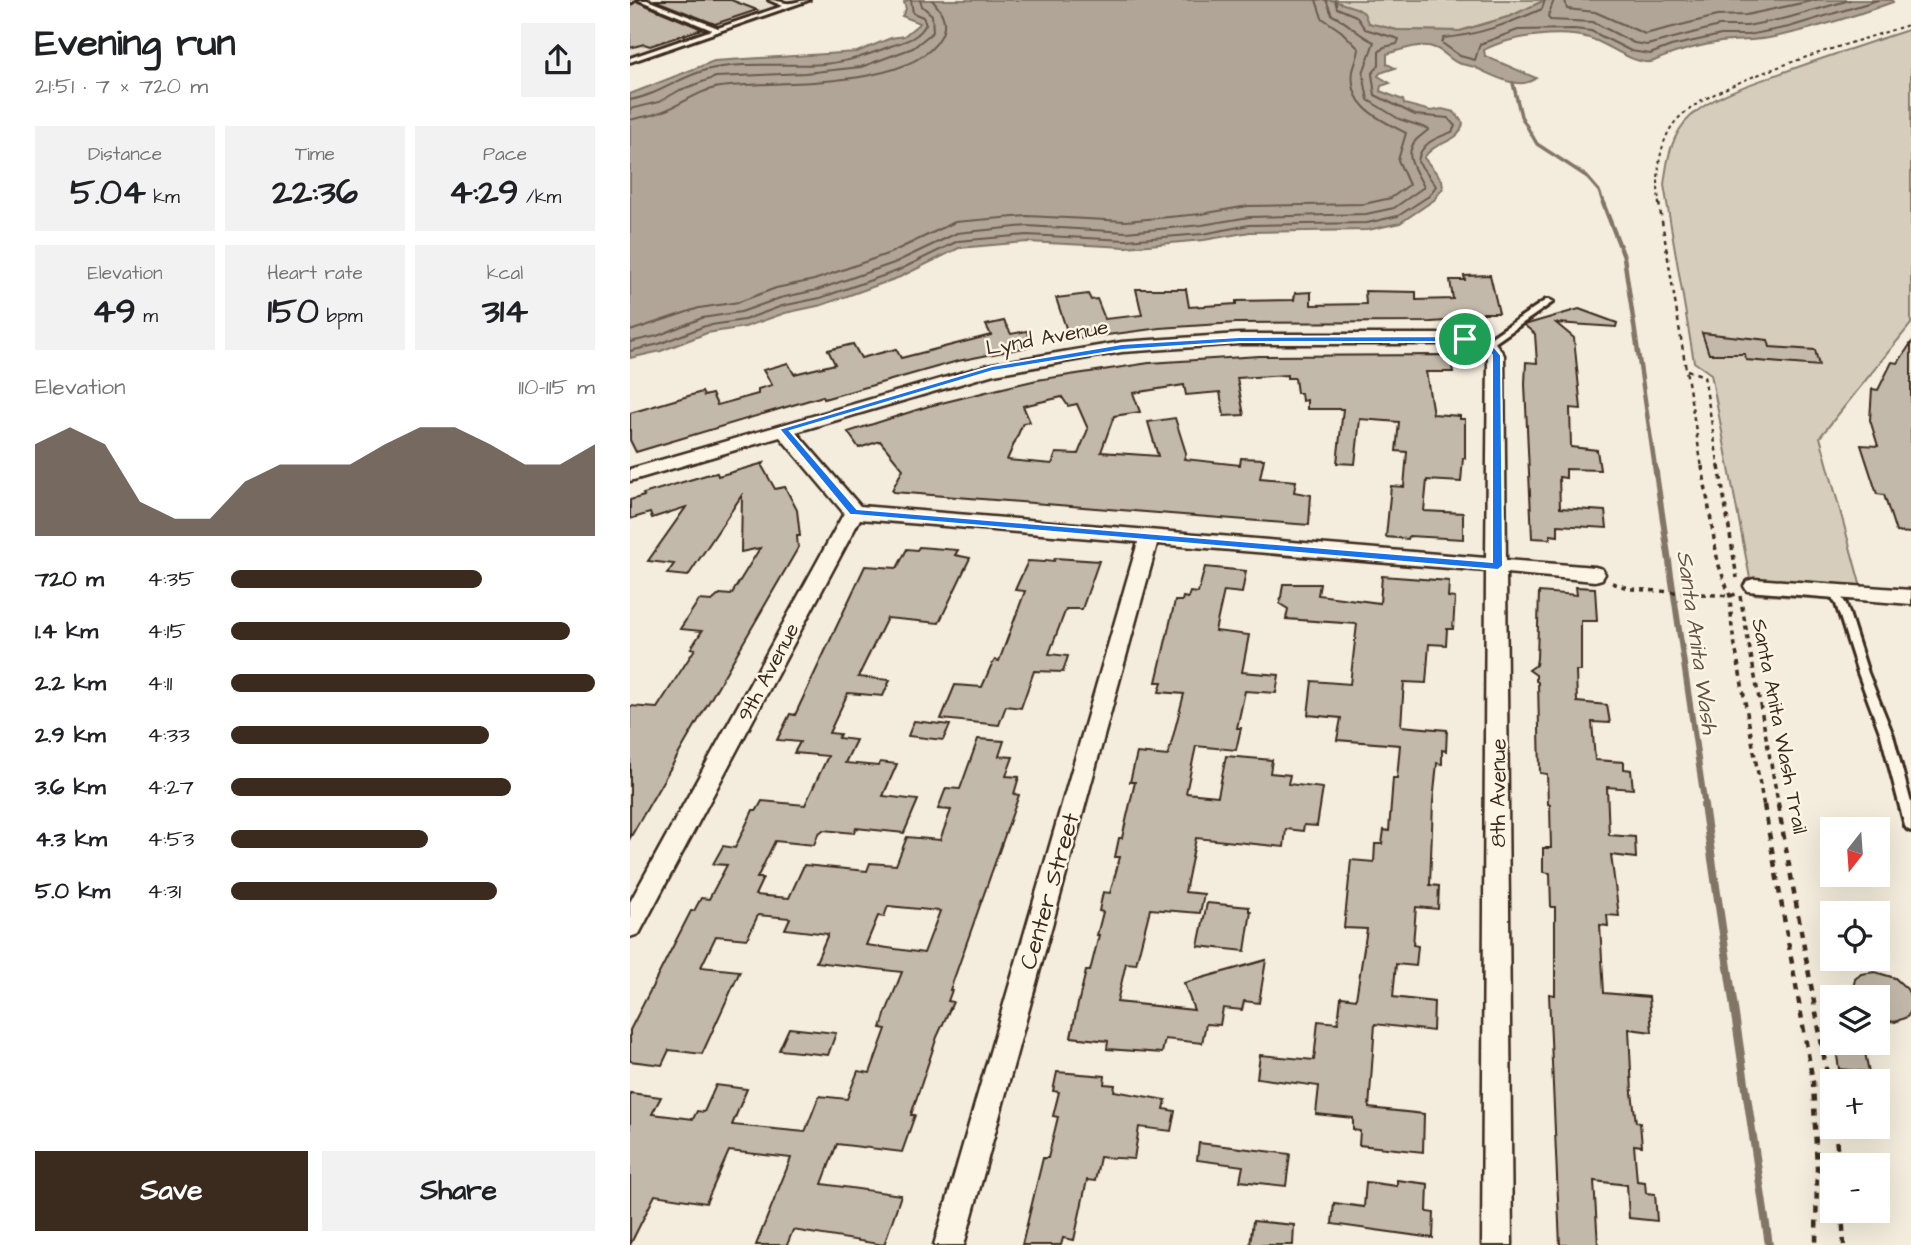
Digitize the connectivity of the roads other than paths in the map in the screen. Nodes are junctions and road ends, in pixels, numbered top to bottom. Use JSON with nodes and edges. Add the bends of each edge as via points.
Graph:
{"nodes":[{"id":1,"x":642,"y":0,"type":"edge"},
{"id":2,"x":772,"y":0,"type":"edge"},
{"id":3,"x":806,"y":0,"type":"edge"},
{"id":4,"x":789,"y":6,"type":"junction"},
{"id":5,"x":717,"y":30,"type":"junction"},
{"id":6,"x":632,"y":58,"type":"edge"},
{"id":7,"x":1549,"y":302,"type":"dead end"},
{"id":8,"x":1487,"y":344,"type":"junction"},
{"id":9,"x":784,"y":429,"type":"junction"},
{"id":10,"x":630,"y":475,"type":"edge"},
{"id":11,"x":854,"y":512,"type":"junction"},
{"id":12,"x":1149,"y":538,"type":"junction"},
{"id":13,"x":1498,"y":566,"type":"junction"},
{"id":14,"x":1595,"y":574,"type":"dead end"},
{"id":15,"x":1754,"y":586,"type":"dead end"},
{"id":16,"x":1832,"y":591,"type":"junction"},
{"id":17,"x":1911,"y":597,"type":"edge"},
{"id":18,"x":1911,"y":825,"type":"edge"},
{"id":19,"x":630,"y":926,"type":"edge"},
{"id":20,"x":949,"y":1245,"type":"edge"},
{"id":21,"x":1497,"y":1245,"type":"edge"}],
"edges":[{"from":1,"to":5,"type":"lane"},
{"from":2,"to":4,"type":"lane"},
{"from":3,"to":4,"type":"lane"},
{"from":4,"to":5,"type":"lane"},
{"from":5,"to":6,"type":"lane"},
{"from":7,"to":8,"type":"lane"},
{"from":8,"to":9,"type":"street","name":"Lynd Avenue","via":[[1465,339],[1239,339],[1122,347],[992,369]]},
{"from":8,"to":13,"type":"street","name":"8th Avenue","via":[[1496,355]]},
{"from":9,"to":10,"type":"street","name":"Lynd Avenue"},
{"from":9,"to":11,"type":"street"},
{"from":11,"to":12,"type":"street"},
{"from":11,"to":19,"type":"street","name":"9th Avenue"},
{"from":12,"to":13,"type":"street"},
{"from":12,"to":20,"type":"street","name":"Center Street"},
{"from":13,"to":14,"type":"street"},
{"from":13,"to":21,"type":"street","name":"8th Avenue"},
{"from":15,"to":16,"type":"street"},
{"from":16,"to":17,"type":"street"},
{"from":16,"to":18,"type":"lane","via":[[1842,604],[1887,735]]}]}
